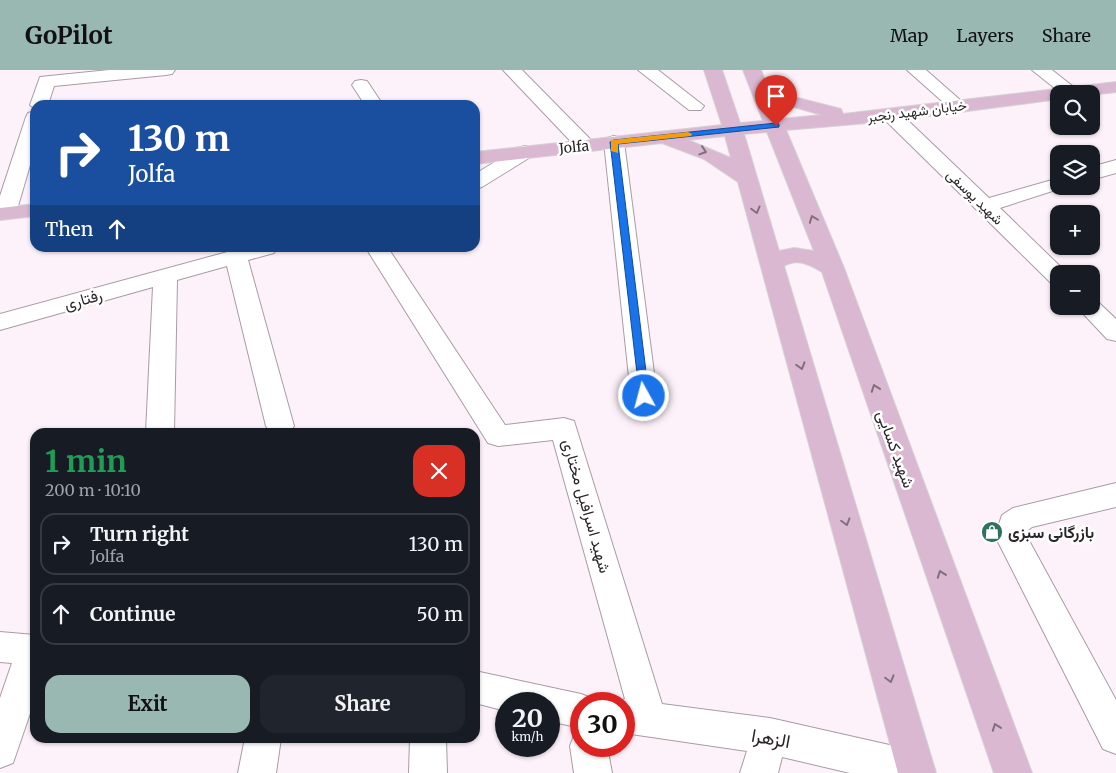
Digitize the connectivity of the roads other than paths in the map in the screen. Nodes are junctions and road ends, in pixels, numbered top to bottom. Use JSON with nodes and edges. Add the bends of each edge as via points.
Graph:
{"nodes":[{"id":1,"x":166,"y":70,"type":"edge"},
{"id":2,"x":512,"y":70,"type":"edge"},
{"id":3,"x":646,"y":70,"type":"edge"},
{"id":4,"x":713,"y":70,"type":"edge"},
{"id":5,"x":916,"y":70,"type":"edge"},
{"id":6,"x":1041,"y":70,"type":"edge"},
{"id":7,"x":756,"y":78,"type":"edge"},
{"id":8,"x":361,"y":85,"type":"dead end"},
{"id":9,"x":1055,"y":85,"type":"edge"},
{"id":10,"x":719,"y":88,"type":"junction"},
{"id":11,"x":1114,"y":89,"type":"edge"},
{"id":12,"x":1100,"y":90,"type":"edge"},
{"id":13,"x":1050,"y":95,"type":"edge"},
{"id":14,"x":40,"y":100,"type":"edge"},
{"id":15,"x":371,"y":100,"type":"edge"},
{"id":16,"x":694,"y":106,"type":"dead end"},
{"id":17,"x":958,"y":106,"type":"junction"},
{"id":18,"x":891,"y":116,"type":"junction"},
{"id":19,"x":860,"y":118,"type":"junction"},
{"id":20,"x":776,"y":126,"type":"junction"},
{"id":21,"x":733,"y":129,"type":"junction"},
{"id":22,"x":656,"y":138,"type":"junction"},
{"id":23,"x":614,"y":142,"type":"junction"},
{"id":24,"x":585,"y":145,"type":"junction"},
{"id":25,"x":525,"y":152,"type":"junction"},
{"id":26,"x":480,"y":157,"type":"edge"},
{"id":27,"x":28,"y":159,"type":"edge"},
{"id":28,"x":793,"y":166,"type":"junction"},
{"id":29,"x":1114,"y":168,"type":"edge"},
{"id":30,"x":1100,"y":172,"type":"edge"},
{"id":31,"x":747,"y":179,"type":"junction"},
{"id":32,"x":480,"y":180,"type":"edge"},
{"id":33,"x":1050,"y":187,"type":"edge"},
{"id":34,"x":985,"y":206,"type":"junction"},
{"id":35,"x":30,"y":211,"type":"edge"},
{"id":36,"x":2,"y":214,"type":"edge"},
{"id":37,"x":251,"y":252,"type":"edge"},
{"id":38,"x":380,"y":252,"type":"edge"},
{"id":39,"x":236,"y":256,"type":"junction"},
{"id":40,"x":772,"y":264,"type":"junction"},
{"id":41,"x":832,"y":268,"type":"junction"},
{"id":42,"x":1050,"y":269,"type":"edge"},
{"id":43,"x":165,"y":276,"type":"junction"},
{"id":44,"x":1097,"y":315,"type":"edge"},
{"id":45,"x":0,"y":322,"type":"edge"},
{"id":46,"x":1116,"y":333,"type":"edge"},
{"id":47,"x":644,"y":396,"type":"dead end"},
{"id":48,"x":280,"y":426,"type":"dead end"},
{"id":49,"x":160,"y":428,"type":"edge"},
{"id":50,"x":1116,"y":495,"type":"edge"},
{"id":51,"x":23,"y":649,"type":"edge"},
{"id":52,"x":480,"y":688,"type":"edge"},
{"id":53,"x":570,"y":709,"type":"edge"},
{"id":54,"x":636,"y":718,"type":"edge"},
{"id":55,"x":770,"y":736,"type":"junction"},
{"id":56,"x":1116,"y":736,"type":"edge"},
{"id":57,"x":261,"y":743,"type":"edge"},
{"id":58,"x":428,"y":743,"type":"edge"},
{"id":59,"x":0,"y":750,"type":"edge"},
{"id":60,"x":590,"y":757,"type":"edge"},
{"id":61,"x":917,"y":771,"type":"edge"},
{"id":62,"x":258,"y":773,"type":"edge"},
{"id":63,"x":428,"y":773,"type":"edge"},
{"id":64,"x":593,"y":773,"type":"edge"},
{"id":65,"x":759,"y":773,"type":"edge"},
{"id":66,"x":1013,"y":773,"type":"edge"}],
"edges":[{"from":1,"to":14,"type":"street","via":[[46,81]]},
{"from":2,"to":24,"type":"street"},
{"from":3,"to":16,"type":"street"},
{"from":4,"to":10,"type":"main road"},
{"from":5,"to":17,"type":"street"},
{"from":6,"to":9,"type":"street"},
{"from":7,"to":19,"type":"main road","via":[[804,106]]},
{"from":7,"to":20,"type":"main road","name":"شهید کسایی"},
{"from":8,"to":15,"type":"street"},
{"from":10,"to":21,"type":"main road"},
{"from":10,"to":22,"type":"main road","via":[[712,106],[700,117]]},
{"from":11,"to":12,"type":"main road","name":"خیابان شهید رنجبر"},
{"from":13,"to":17,"type":"main road","name":"خیابان شهید رنجبر"},
{"from":17,"to":18,"type":"main road","name":"خیابان شهید رنجبر"},
{"from":18,"to":19,"type":"main road","name":"خیابان شهید رنجبر"},
{"from":18,"to":34,"type":"street","name":"شهید یوسفی"},
{"from":19,"to":20,"type":"main road","name":"خیابان شهید رنجبر"},
{"from":19,"to":28,"type":"main road","via":[[824,129],[808,138],[799,147]]},
{"from":20,"to":21,"type":"main road","name":"خیابان شهید رنجبر"},
{"from":20,"to":28,"type":"main road","name":"شهید کسایی"},
{"from":21,"to":22,"type":"main road","name":"Jolfa"},
{"from":21,"to":31,"type":"main road"},
{"from":22,"to":23,"type":"main road","name":"Jolfa"},
{"from":22,"to":31,"type":"main road","one_way":true,"via":[[712,153]]},
{"from":23,"to":24,"type":"main road","name":"Jolfa"},
{"from":23,"to":47,"type":"street"},
{"from":24,"to":25,"type":"main road","name":"Jolfa"},
{"from":25,"to":26,"type":"main road","name":"Jolfa"},
{"from":25,"to":32,"type":"street"},
{"from":27,"to":36,"type":"street"},
{"from":41,"to":28,"type":"main road","name":"شهید کسایی","one_way":true},
{"from":29,"to":30,"type":"street"},
{"from":31,"to":40,"type":"main road","one_way":true},
{"from":33,"to":34,"type":"street"},
{"from":34,"to":42,"type":"street","name":"شهید یوسفی"},
{"from":35,"to":36,"type":"main road"},
{"from":37,"to":39,"type":"street","name":"رفتاری"},
{"from":38,"to":54,"type":"street","name":"شهید اسرافیل مختاری","via":[[498,436],[564,428]]},
{"from":39,"to":43,"type":"street","name":"رفتاری"},
{"from":39,"to":48,"type":"street"},
{"from":40,"to":41,"type":"main road","via":[[782,256],[800,254],[819,258]]},
{"from":40,"to":61,"type":"main road","one_way":true},
{"from":66,"to":41,"type":"main road","name":"شهید کسایی","one_way":true},
{"from":43,"to":45,"type":"street","name":"رفتاری"},
{"from":43,"to":49,"type":"street"},
{"from":44,"to":46,"type":"street"},
{"from":50,"to":56,"type":"street","via":[[1024,517],[1012,524],[1010,536]]},
{"from":51,"to":59,"type":"street"},
{"from":52,"to":53,"type":"street"},
{"from":54,"to":55,"type":"street","name":"الزهرا"},
{"from":55,"to":61,"type":"street","name":"الزهرا"},
{"from":55,"to":65,"type":"street"},
{"from":57,"to":62,"type":"street"},
{"from":58,"to":63,"type":"street"},
{"from":60,"to":64,"type":"street"}]}
